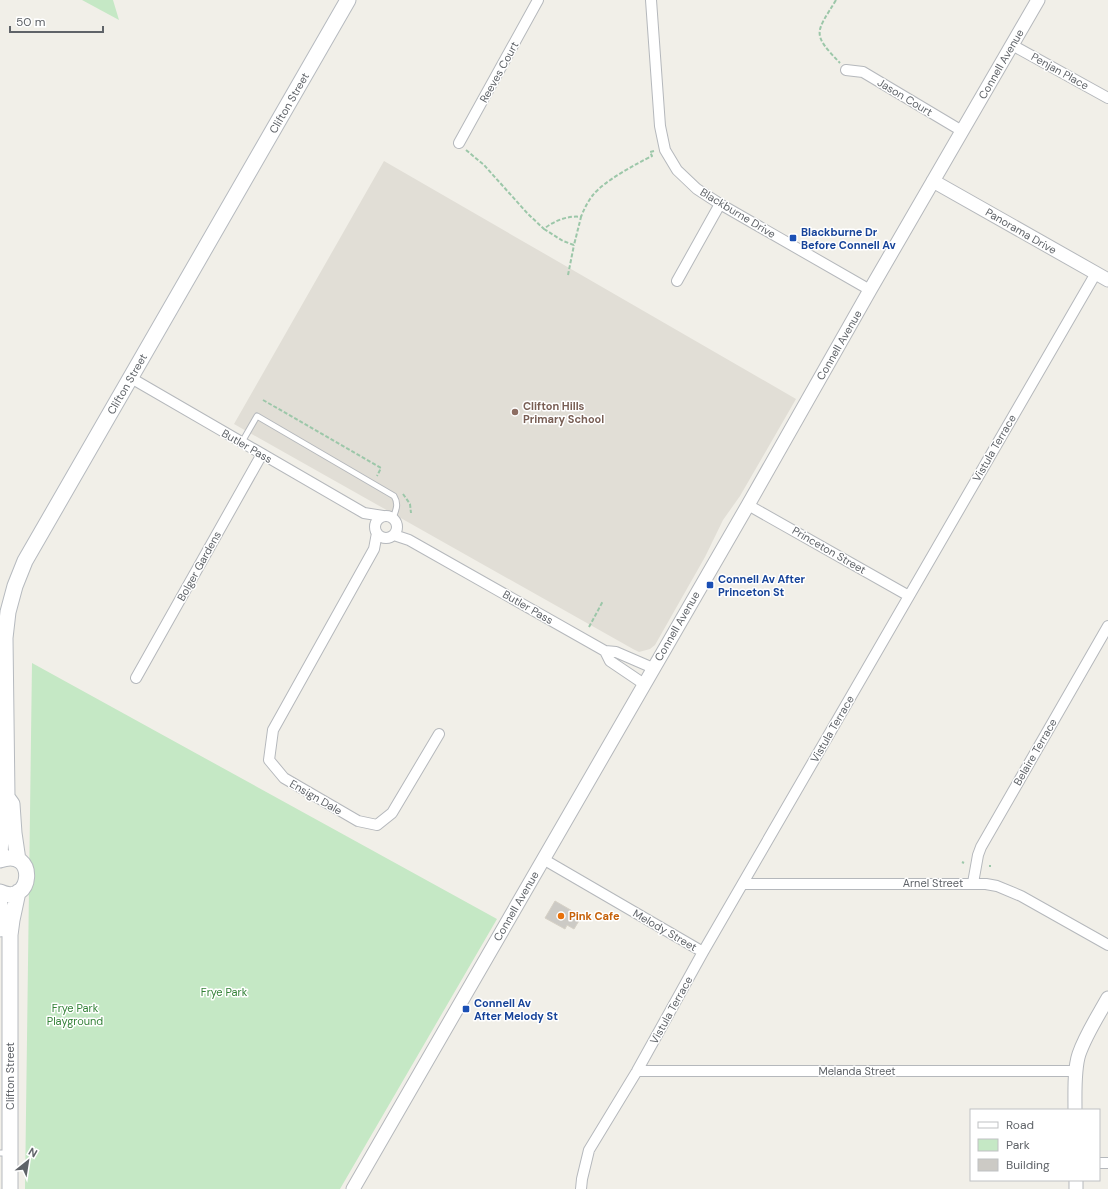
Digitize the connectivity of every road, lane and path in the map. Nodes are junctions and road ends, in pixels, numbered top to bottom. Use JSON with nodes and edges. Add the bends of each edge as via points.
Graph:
{"nodes":[{"id":1,"x":348,"y":0,"type":"edge"},
{"id":2,"x":538,"y":0,"type":"edge"},
{"id":3,"x":651,"y":0,"type":"edge"},
{"id":4,"x":836,"y":0,"type":"edge"},
{"id":5,"x":1038,"y":0,"type":"edge"},
{"id":6,"x":1012,"y":45,"type":"junction"},
{"id":7,"x":835,"y":58,"type":"dead end"},
{"id":8,"x":846,"y":70,"type":"dead end"},
{"id":9,"x":1108,"y":98,"type":"edge"},
{"id":10,"x":962,"y":131,"type":"junction"},
{"id":11,"x":459,"y":143,"type":"dead end"},
{"id":12,"x":655,"y":150,"type":"dead end"},
{"id":13,"x":471,"y":155,"type":"dead end"},
{"id":14,"x":933,"y":181,"type":"junction"},
{"id":15,"x":720,"y":204,"type":"junction"},
{"id":16,"x":581,"y":216,"type":"junction"},
{"id":17,"x":544,"y":229,"type":"junction"},
{"id":18,"x":574,"y":245,"type":"junction"},
{"id":19,"x":1096,"y":273,"type":"junction"},
{"id":20,"x":568,"y":275,"type":"dead end"},
{"id":21,"x":1108,"y":280,"type":"edge"},
{"id":22,"x":677,"y":281,"type":"dead end"},
{"id":23,"x":870,"y":290,"type":"junction"},
{"id":24,"x":131,"y":378,"type":"junction"},
{"id":25,"x":263,"y":400,"type":"dead end"},
{"id":26,"x":242,"y":442,"type":"junction"},
{"id":27,"x":262,"y":454,"type":"junction"},
{"id":28,"x":376,"y":478,"type":"dead end"},
{"id":29,"x":400,"y":492,"type":"dead end"},
{"id":30,"x":748,"y":505,"type":"junction"},
{"id":31,"x":364,"y":513,"type":"junction"},
{"id":32,"x":411,"y":513,"type":"dead end"},
{"id":33,"x":391,"y":520,"type":"junction"},
{"id":34,"x":376,"y":531,"type":"junction"},
{"id":35,"x":391,"y":537,"type":"junction"},
{"id":36,"x":409,"y":540,"type":"junction"},
{"id":37,"x":374,"y":549,"type":"junction"},
{"id":38,"x":909,"y":596,"type":"junction"},
{"id":39,"x":603,"y":601,"type":"dead end"},
{"id":40,"x":1108,"y":626,"type":"edge"},
{"id":41,"x":589,"y":627,"type":"dead end"},
{"id":42,"x":605,"y":651,"type":"junction"},
{"id":43,"x":653,"y":668,"type":"junction"},
{"id":44,"x":136,"y":678,"type":"dead end"},
{"id":45,"x":644,"y":684,"type":"junction"},
{"id":46,"x":439,"y":734,"type":"dead end"},
{"id":47,"x":7,"y":797,"type":"junction"},
{"id":48,"x":543,"y":859,"type":"junction"},
{"id":49,"x":0,"y":860,"type":"edge"},
{"id":50,"x":18,"y":860,"type":"junction"},
{"id":51,"x":973,"y":883,"type":"junction"},
{"id":52,"x":743,"y":884,"type":"junction"},
{"id":53,"x":0,"y":892,"type":"edge"},
{"id":54,"x":18,"y":892,"type":"junction"},
{"id":55,"x":0,"y":904,"type":"edge"},
{"id":56,"x":0,"y":929,"type":"edge"},
{"id":57,"x":1108,"y":945,"type":"edge"},
{"id":58,"x":703,"y":952,"type":"junction"},
{"id":59,"x":0,"y":965,"type":"edge"},
{"id":60,"x":1108,"y":998,"type":"edge"},
{"id":61,"x":637,"y":1070,"type":"junction"},
{"id":62,"x":1076,"y":1071,"type":"junction"},
{"id":63,"x":1075,"y":1109,"type":"edge"},
{"id":64,"x":4,"y":1153,"type":"edge"},
{"id":65,"x":2,"y":1189,"type":"edge"},
{"id":66,"x":10,"y":1189,"type":"edge"},
{"id":67,"x":353,"y":1189,"type":"edge"},
{"id":68,"x":581,"y":1189,"type":"edge"}],
"edges":[{"from":1,"to":24,"type":"main road","name":"Clifton Street"},
{"from":2,"to":11,"type":"street","name":"Reeves Court"},
{"from":3,"to":15,"type":"street","name":"Blackburne Drive","via":[[660,126],[665,150],[677,170],[697,189]]},
{"from":4,"to":7,"type":"path","via":[[819,32],[821,41]]},
{"from":5,"to":6,"type":"street","name":"Connell Avenue"},
{"from":6,"to":9,"type":"street","name":"Penjan Place"},
{"from":6,"to":10,"type":"street","name":"Connell Avenue"},
{"from":8,"to":10,"type":"street","name":"Jason Court","via":[[863,72]]},
{"from":10,"to":14,"type":"street","name":"Connell Avenue"},
{"from":12,"to":16,"type":"path","via":[[650,152],[652,156],[628,168],[601,187],[593,195]]},
{"from":13,"to":17,"type":"path","via":[[484,165]]},
{"from":14,"to":19,"type":"street","name":"Panorama Drive"},
{"from":14,"to":23,"type":"street","name":"Connell Avenue"},
{"from":15,"to":22,"type":"street"},
{"from":15,"to":23,"type":"street","name":"Blackburne Drive"},
{"from":16,"to":17,"type":"path","via":[[560,220]]},
{"from":16,"to":18,"type":"path"},
{"from":17,"to":18,"type":"path"},
{"from":18,"to":20,"type":"path"},
{"from":19,"to":21,"type":"street","name":"Panorama Drive"},
{"from":19,"to":38,"type":"street","name":"Vistula Terrace"},
{"from":23,"to":30,"type":"street","name":"Connell Avenue"},
{"from":24,"to":26,"type":"street","name":"Butler Pass"},
{"from":24,"to":47,"type":"main road","name":"Clifton Street","via":[[25,561],[15,586],[5,638]]},
{"from":25,"to":28,"type":"path","via":[[381,468]]},
{"from":26,"to":27,"type":"street","name":"Butler Pass"},
{"from":26,"to":33,"type":"lane","via":[[257,416],[394,496],[397,508]]},
{"from":27,"to":31,"type":"street","name":"Butler Pass"},
{"from":27,"to":44,"type":"street","name":"Bolger Gardens"},
{"from":29,"to":32,"type":"path","via":[[408,500]]},
{"from":30,"to":38,"type":"street","name":"Princeton Street"},
{"from":30,"to":43,"type":"street","name":"Connell Avenue"},
{"from":31,"to":33,"type":"street","name":"Butler Pass"},
{"from":31,"to":34,"type":"street","name":"Butler Pass"},
{"from":33,"to":34,"type":"street","via":[[378,519]]},
{"from":33,"to":35,"type":"street","via":[[397,531]]},
{"from":33,"to":36,"type":"street","name":"Butler Pass"},
{"from":34,"to":35,"type":"street","via":[[383,538]]},
{"from":34,"to":37,"type":"street","name":"Ensign Dale"},
{"from":35,"to":36,"type":"street","name":"Butler Pass"},
{"from":35,"to":37,"type":"street","name":"Ensign Dale"},
{"from":36,"to":42,"type":"street","name":"Butler Pass"},
{"from":37,"to":46,"type":"street","name":"Ensign Dale","via":[[273,730],[269,760],[284,778],[358,821],[377,825],[392,814]]},
{"from":38,"to":52,"type":"street","name":"Vistula Terrace"},
{"from":39,"to":41,"type":"path"},
{"from":40,"to":51,"type":"street","name":"Belaire Terrace","via":[[981,847]]},
{"from":42,"to":43,"type":"street","name":"Butler Pass","via":[[616,652]]},
{"from":42,"to":45,"type":"street","name":"Butler Pass","via":[[610,661]]},
{"from":43,"to":45,"type":"street","name":"Connell Avenue"},
{"from":45,"to":48,"type":"street","name":"Connell Avenue"},
{"from":47,"to":49,"type":"main road","name":"Clifton Street","via":[[2,804]]},
{"from":47,"to":50,"type":"main road","name":"Clifton Street","via":[[12,804]]},
{"from":48,"to":58,"type":"street","name":"Melody Street"},
{"from":48,"to":67,"type":"street","name":"Connell Avenue"},
{"from":49,"to":50,"type":"main road"},
{"from":50,"to":54,"type":"main road","name":"Clifton Street","via":[[26,868],[27,874],[25,884]]},
{"from":51,"to":52,"type":"street","name":"Arnel Street"},
{"from":51,"to":57,"type":"street","name":"Arnel Street","via":[[1010,890]]},
{"from":52,"to":58,"type":"street","name":"Vistula Terrace"},
{"from":53,"to":54,"type":"main road"},
{"from":54,"to":64,"type":"main road","name":"Clifton Street","via":[[10,935]]},
{"from":55,"to":56,"type":"main road"},
{"from":58,"to":61,"type":"street","name":"Vistula Terrace"},
{"from":59,"to":64,"type":"main road","name":"Clifton Street"},
{"from":60,"to":62,"type":"street","via":[[1081,1048]]},
{"from":61,"to":62,"type":"street","name":"Melanda Street"},
{"from":61,"to":68,"type":"street","name":"Vistula Terrace","via":[[589,1150]]},
{"from":62,"to":63,"type":"street"},
{"from":64,"to":65,"type":"main road","name":"Clifton Street"},
{"from":64,"to":66,"type":"main road","name":"Clifton Street"}]}
